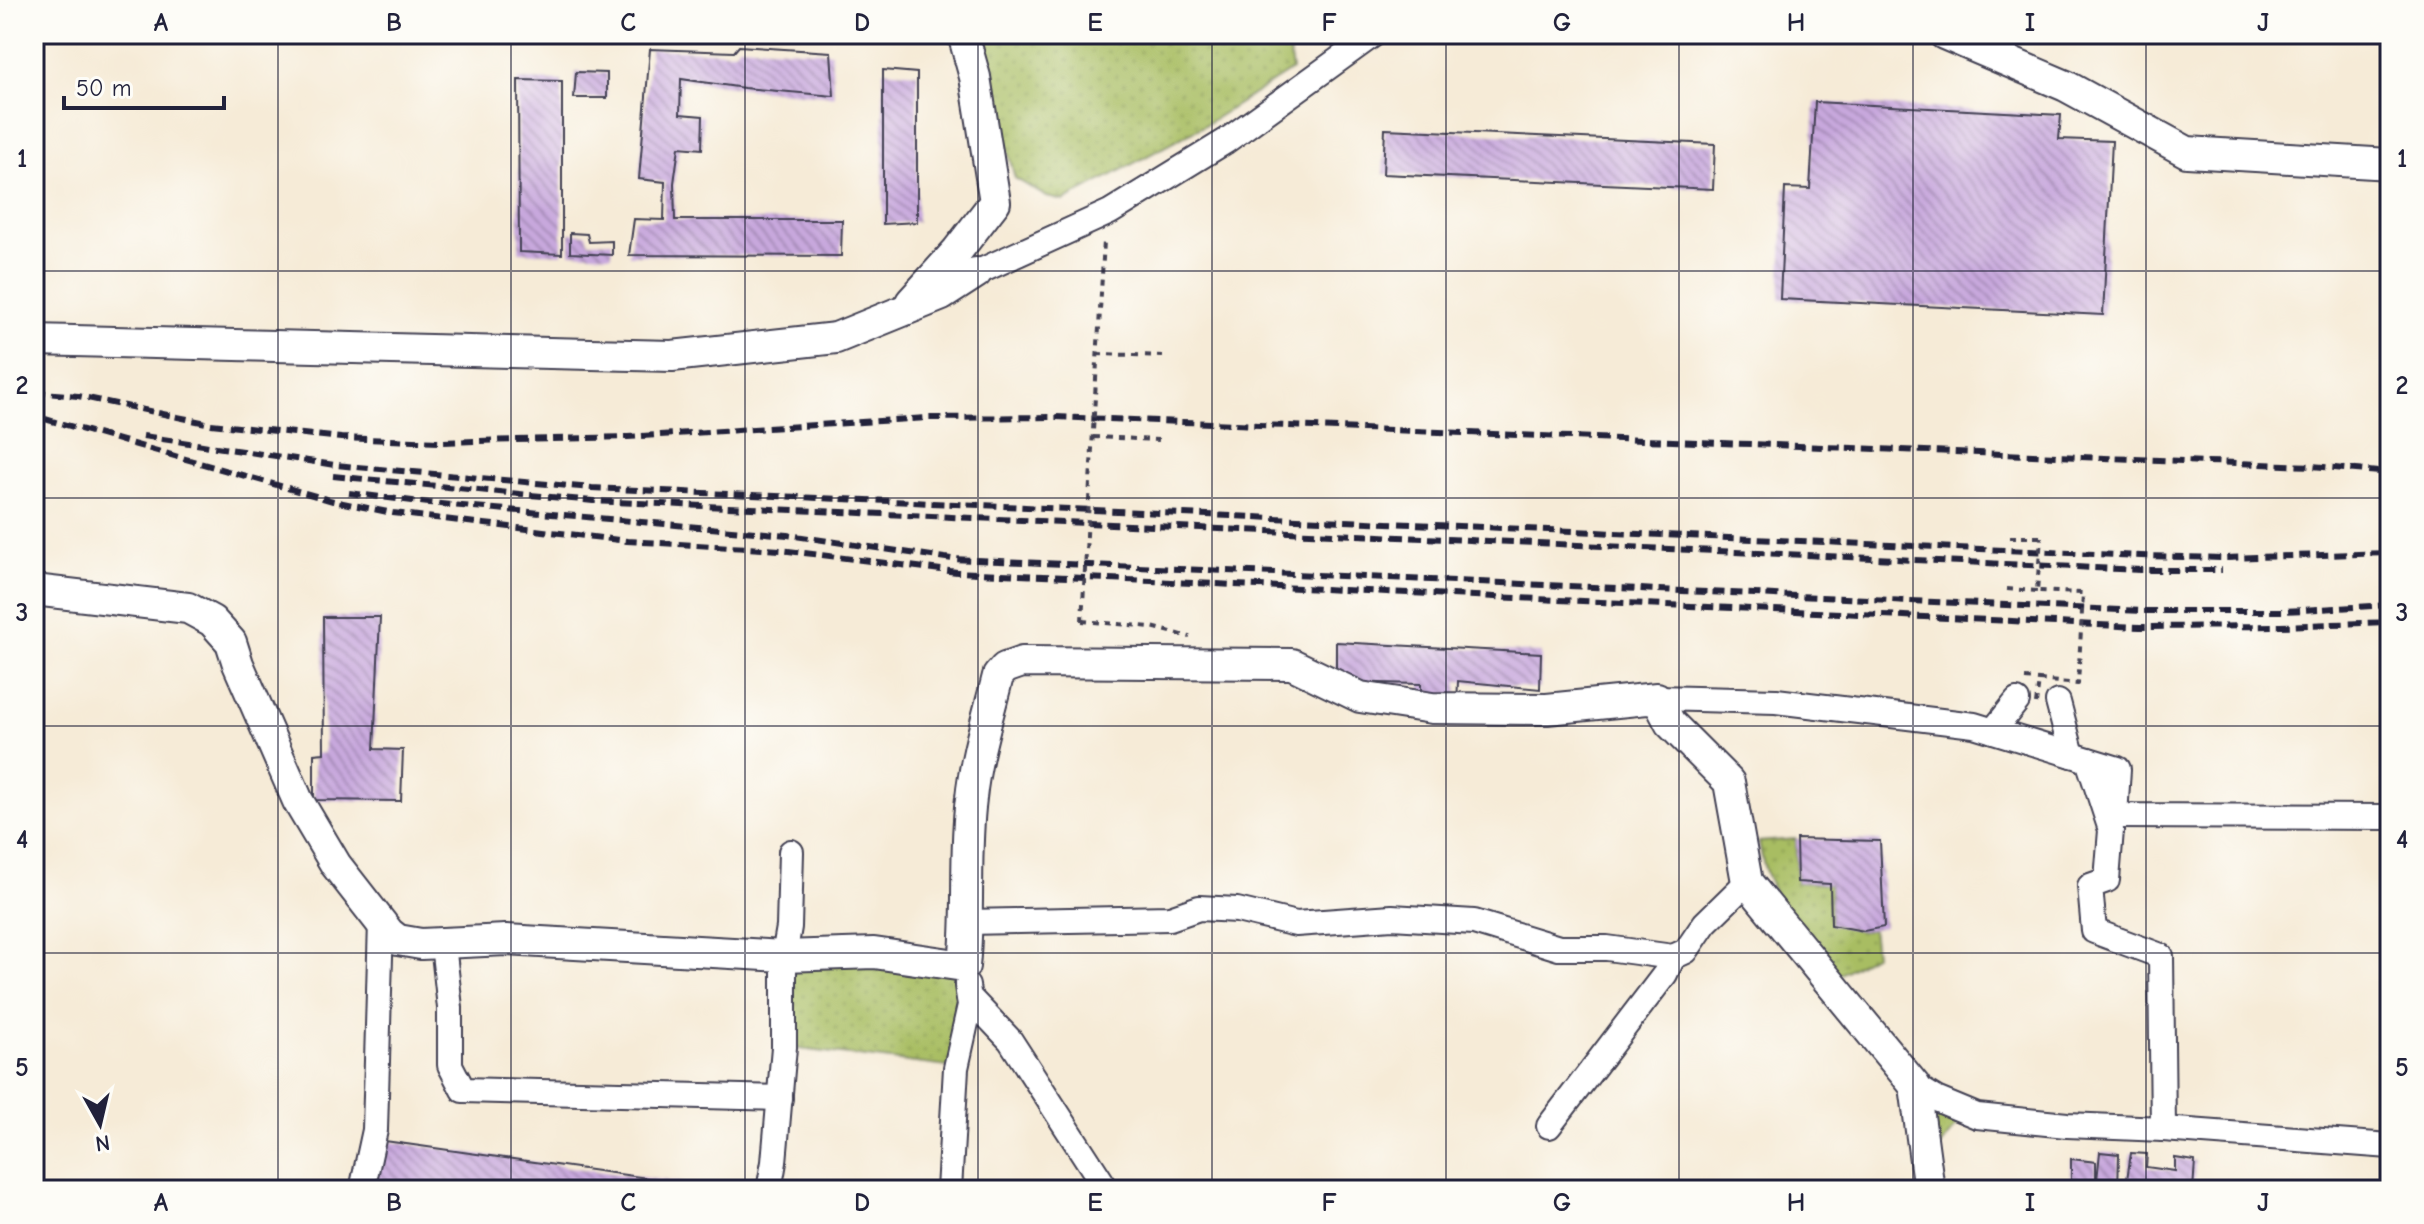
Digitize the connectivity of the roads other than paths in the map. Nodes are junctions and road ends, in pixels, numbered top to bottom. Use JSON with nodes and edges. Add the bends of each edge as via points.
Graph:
{"nodes":[{"id":1,"x":963,"y":34,"type":"edge"},
{"id":2,"x":1374,"y":34,"type":"edge"},
{"id":3,"x":1944,"y":34,"type":"edge"},
{"id":4,"x":2390,"y":164,"type":"edge"},
{"id":5,"x":976,"y":273,"type":"joint"},
{"id":6,"x":904,"y":310,"type":"junction"},
{"id":7,"x":34,"y":340,"type":"edge"},
{"id":8,"x":34,"y":590,"type":"edge"},
{"id":9,"x":1657,"y":698,"type":"junction"},
{"id":10,"x":1993,"y":731,"type":"junction"},
{"id":11,"x":2080,"y":758,"type":"junction"},
{"id":12,"x":2390,"y":817,"type":"edge"},
{"id":13,"x":791,"y":852,"type":"dead end"},
{"id":14,"x":1747,"y":882,"type":"junction"},
{"id":15,"x":381,"y":922,"type":"junction"},
{"id":16,"x":968,"y":922,"type":"junction"},
{"id":17,"x":443,"y":944,"type":"junction"},
{"id":18,"x":784,"y":956,"type":"junction"},
{"id":19,"x":1673,"y":957,"type":"junction"},
{"id":20,"x":964,"y":966,"type":"junction"},
{"id":21,"x":969,"y":997,"type":"junction"},
{"id":22,"x":1915,"y":1086,"type":"junction"},
{"id":23,"x":780,"y":1098,"type":"junction"},
{"id":24,"x":1549,"y":1126,"type":"dead end"},
{"id":25,"x":2163,"y":1129,"type":"junction"},
{"id":26,"x":2390,"y":1146,"type":"edge"},
{"id":27,"x":362,"y":1190,"type":"edge"},
{"id":28,"x":769,"y":1190,"type":"edge"},
{"id":29,"x":949,"y":1190,"type":"edge"},
{"id":30,"x":1106,"y":1190,"type":"edge"},
{"id":31,"x":1929,"y":1190,"type":"edge"}],
"edges":[{"from":1,"to":6,"type":"main road","via":[[995,202]]},
{"from":2,"to":5,"type":"street","via":[[1226,141],[1110,212]]},
{"from":3,"to":4,"type":"main road","via":[[2066,86],[2187,152]]},
{"from":5,"to":6,"type":"main road","via":[[942,295]]},
{"from":6,"to":7,"type":"main road","via":[[836,338],[672,356]]},
{"from":8,"to":15,"type":"main road","via":[[188,608],[212,621],[231,642],[298,801],[336,865]]},
{"from":9,"to":10,"type":"street","via":[[1776,701]]},
{"from":9,"to":14,"type":"main road","via":[[1670,723],[1729,782]]},
{"from":9,"to":16,"type":"main road","via":[[1547,709],[1432,708],[1360,697],[1292,664],[1022,662],[998,676],[971,795]]},
{"from":10,"to":11,"type":"street"},
{"from":10,"to":11,"type":"street","via":[[2037,702]]},
{"from":11,"to":12,"type":"street","via":[[2118,769],[2115,816]]},
{"from":11,"to":25,"type":"street","via":[[2111,830],[2107,880],[2090,886],[2094,931],[2161,956]]},
{"from":13,"to":18,"type":"street"},
{"from":14,"to":19,"type":"street","via":[[1705,923],[1686,951]]},
{"from":14,"to":22,"type":"main road"},
{"from":15,"to":17,"type":"main road","via":[[398,940]]},
{"from":15,"to":27,"type":"street","via":[[375,1130]]},
{"from":16,"to":19,"type":"street","via":[[1170,918],[1199,908],[1237,910],[1296,924],[1392,917],[1474,922],[1559,948]]},
{"from":16,"to":20,"type":"main road"},
{"from":17,"to":18,"type":"main road","via":[[506,940]]},
{"from":17,"to":23,"type":"street","via":[[450,1065],[463,1090]]},
{"from":18,"to":20,"type":"main road","via":[[874,953]]},
{"from":18,"to":23,"type":"street"},
{"from":19,"to":24,"type":"street"},
{"from":20,"to":21,"type":"street"},
{"from":21,"to":29,"type":"street","via":[[956,1068]]},
{"from":21,"to":30,"type":"street","via":[[1010,1040]]},
{"from":22,"to":25,"type":"street","via":[[1977,1116]]},
{"from":22,"to":31,"type":"main road"},
{"from":23,"to":28,"type":"street"},
{"from":25,"to":26,"type":"street","via":[[2186,1138]]}]}
